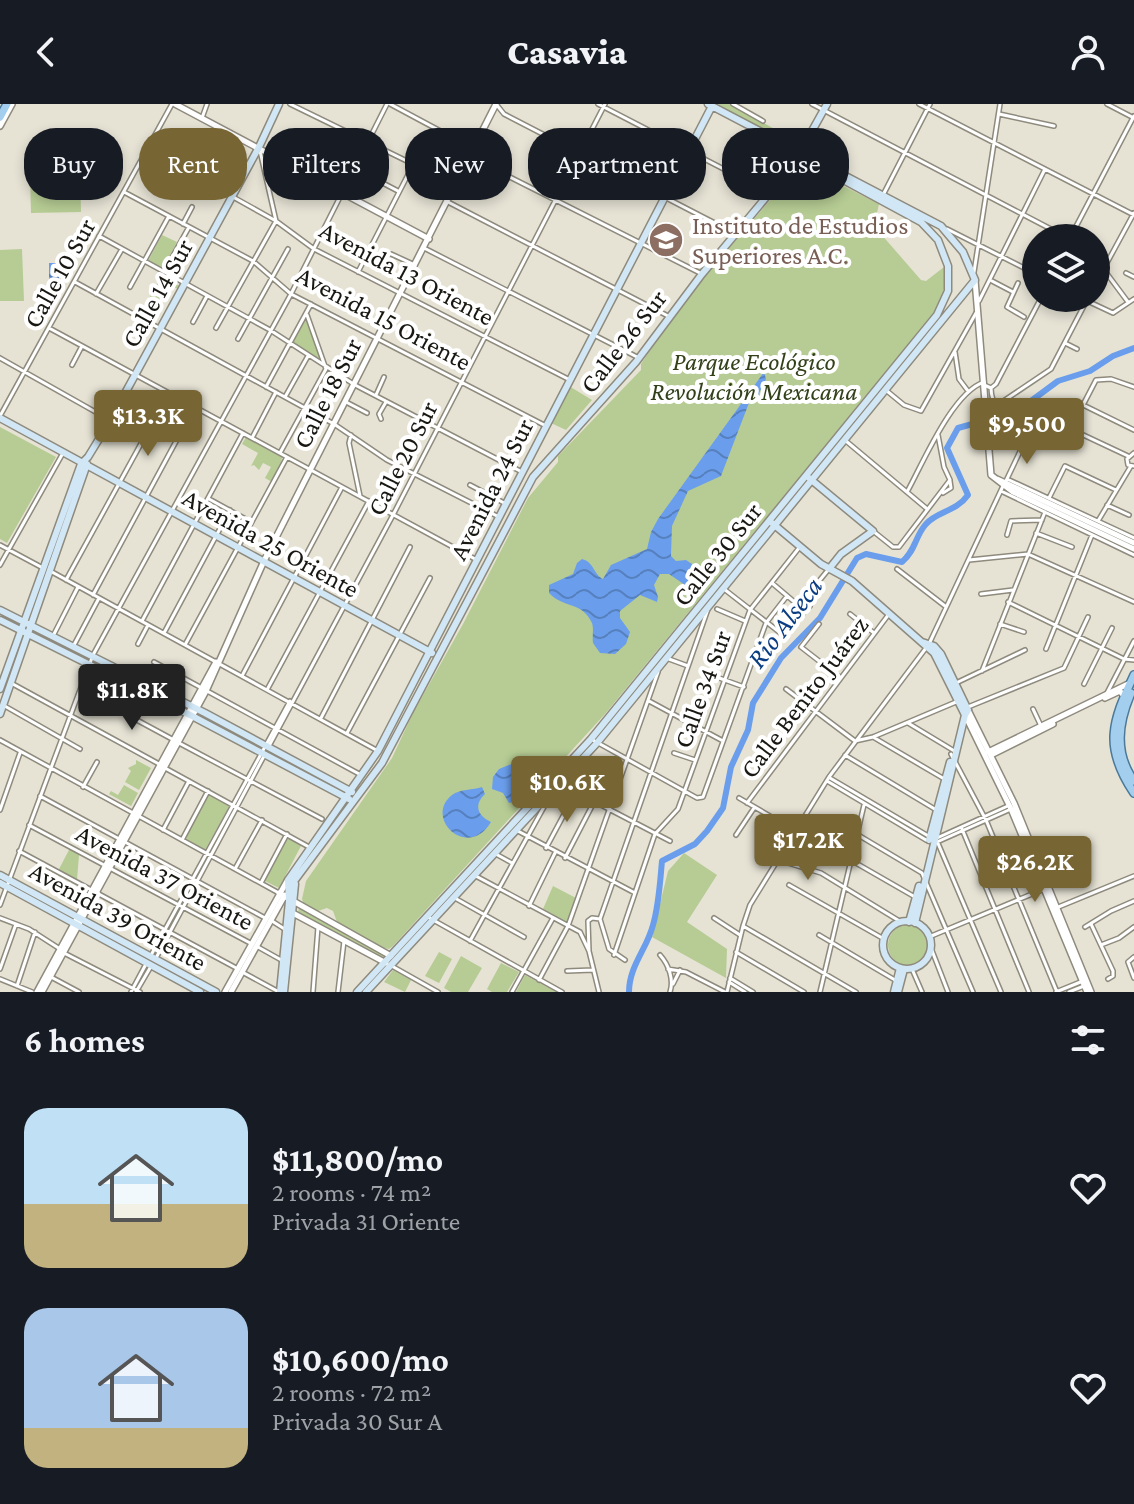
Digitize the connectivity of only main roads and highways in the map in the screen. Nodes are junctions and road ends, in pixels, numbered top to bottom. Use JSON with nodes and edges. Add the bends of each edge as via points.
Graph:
{"nodes":[{"id":1,"x":9,"y":104,"type":"edge"},
{"id":2,"x":279,"y":104,"type":"edge"},
{"id":3,"x":711,"y":105,"type":"edge"},
{"id":4,"x":825,"y":107,"type":"edge"},
{"id":5,"x":0,"y":117,"type":"edge"},
{"id":6,"x":754,"y":128,"type":"edge"},
{"id":7,"x":813,"y":128,"type":"edge"},
{"id":8,"x":849,"y":180,"type":"edge"},
{"id":9,"x":849,"y":182,"type":"edge"},
{"id":10,"x":882,"y":198,"type":"junction"},
{"id":11,"x":764,"y":200,"type":"edge"},
{"id":12,"x":956,"y":242,"type":"junction"},
{"id":13,"x":943,"y":250,"type":"junction"},
{"id":14,"x":947,"y":294,"type":"junction"},
{"id":15,"x":958,"y":301,"type":"junction"},
{"id":16,"x":884,"y":388,"type":"junction"},
{"id":17,"x":0,"y":417,"type":"edge"},
{"id":18,"x":86,"y":462,"type":"junction"},
{"id":19,"x":533,"y":477,"type":"joint"},
{"id":20,"x":809,"y":478,"type":"junction"},
{"id":21,"x":772,"y":523,"type":"junction"},
{"id":22,"x":829,"y":569,"type":"junction"},
{"id":23,"x":0,"y":610,"type":"edge"},
{"id":24,"x":0,"y":621,"type":"edge"},
{"id":25,"x":28,"y":625,"type":"junction"},
{"id":26,"x":26,"y":633,"type":"junction"},
{"id":27,"x":926,"y":644,"type":"junction"},
{"id":28,"x":429,"y":652,"type":"junction"},
{"id":29,"x":438,"y":657,"type":"junction"},
{"id":30,"x":6,"y":674,"type":"edge"},
{"id":31,"x":1133,"y":681,"type":"edge"},
{"id":32,"x":0,"y":689,"type":"edge"},
{"id":33,"x":967,"y":709,"type":"junction"},
{"id":34,"x":0,"y":714,"type":"edge"},
{"id":35,"x":594,"y":741,"type":"junction"},
{"id":36,"x":360,"y":778,"type":"junction"},
{"id":37,"x":1134,"y":781,"type":"edge"},
{"id":38,"x":337,"y":783,"type":"junction"},
{"id":39,"x":350,"y":791,"type":"junction"},
{"id":40,"x":333,"y":792,"type":"junction"},
{"id":41,"x":1134,"y":793,"type":"edge"},
{"id":42,"x":359,"y":795,"type":"junction"},
{"id":43,"x":345,"y":797,"type":"junction"},
{"id":44,"x":353,"y":802,"type":"junction"},
{"id":45,"x":335,"y":811,"type":"junction"},
{"id":46,"x":471,"y":872,"type":"junction"},
{"id":47,"x":0,"y":875,"type":"edge"},
{"id":48,"x":291,"y":881,"type":"junction"},
{"id":49,"x":5,"y":883,"type":"edge"},
{"id":50,"x":429,"y":918,"type":"junction"},
{"id":51,"x":908,"y":922,"type":"junction"},
{"id":52,"x":288,"y":931,"type":"junction"},
{"id":53,"x":151,"y":961,"type":"junction"},
{"id":54,"x":387,"y":963,"type":"junction"},
{"id":55,"x":905,"y":969,"type":"junction"},
{"id":56,"x":200,"y":992,"type":"edge"},
{"id":57,"x":216,"y":992,"type":"edge"},
{"id":58,"x":281,"y":992,"type":"edge"},
{"id":59,"x":357,"y":992,"type":"edge"},
{"id":60,"x":366,"y":992,"type":"edge"},
{"id":61,"x":896,"y":992,"type":"edge"}],
"edges":[{"from":1,"to":5,"type":"main road"},
{"from":2,"to":18,"type":"main road","name":"Calle 14 Sur"},
{"from":3,"to":6,"type":"main road"},
{"from":3,"to":28,"type":"main road","name":"Avenida 24 Sur"},
{"from":4,"to":7,"type":"main road","name":"Calle 26 Sur"},
{"from":8,"to":10,"type":"main road"},
{"from":9,"to":10,"type":"main road"},
{"from":10,"to":12,"type":"main road","via":[[941,226]]},
{"from":10,"to":13,"type":"main road","via":[[924,224]]},
{"from":11,"to":19,"type":"main road","name":"Calle 26 Sur","via":[[639,358]]},
{"from":12,"to":13,"type":"main road"},
{"from":12,"to":15,"type":"main road","name":"Calle 30 Sur","via":[[974,276]]},
{"from":13,"to":14,"type":"main road","via":[[950,275]]},
{"from":14,"to":15,"type":"main road","via":[[950,301]]},
{"from":14,"to":16,"type":"main road","name":"Calle 30 Sur"},
{"from":15,"to":16,"type":"main road","name":"Calle 30 Sur"},
{"from":16,"to":20,"type":"main road","name":"Calle 30 Sur"},
{"from":16,"to":20,"type":"main road","name":"Calle 30 Sur"},
{"from":17,"to":18,"type":"main road","name":"Avenida 25 Oriente"},
{"from":18,"to":25,"type":"main road","name":"Calle 14 Sur"},
{"from":18,"to":28,"type":"main road","name":"Avenida 25 Oriente"},
{"from":19,"to":29,"type":"main road","name":"Avenida 24 Sur"},
{"from":20,"to":21,"type":"main road","name":"Calle 30 Sur"},
{"from":20,"to":22,"type":"main road","via":[[873,531]]},
{"from":21,"to":22,"type":"main road"},
{"from":21,"to":35,"type":"main road","name":"Calle 30 Sur"},
{"from":21,"to":35,"type":"main road","name":"Calle 30 Sur","via":[[668,658]]},
{"from":22,"to":27,"type":"main road","via":[[852,581]]},
{"from":23,"to":25,"type":"main road"},
{"from":24,"to":26,"type":"main road"},
{"from":25,"to":26,"type":"main road","name":"Calle 14 Sur"},
{"from":25,"to":38,"type":"main road"},
{"from":26,"to":30,"type":"main road","name":"Calle 14 Sur"},
{"from":26,"to":40,"type":"main road"},
{"from":27,"to":33,"type":"main road"},
{"from":27,"to":33,"type":"main road","via":[[941,654]]},
{"from":28,"to":29,"type":"main road","name":"Avenida 25 Oriente"},
{"from":28,"to":36,"type":"main road","name":"Avenida 24 Sur"},
{"from":29,"to":42,"type":"main road","name":"Avenida 24 Sur","via":[[386,756]]},
{"from":30,"to":32,"type":"main road"},
{"from":30,"to":34,"type":"main road","via":[[11,683]]},
{"from":31,"to":37,"type":"main road","via":[[1119,743]]},
{"from":31,"to":41,"type":"main road","via":[[1113,732],[1117,765]]},
{"from":33,"to":51,"type":"main road"},
{"from":35,"to":46,"type":"main road","name":"Calle 30 Sur"},
{"from":35,"to":46,"type":"main road","name":"Calle 30 Sur","via":[[516,830]]},
{"from":36,"to":38,"type":"main road"},
{"from":36,"to":39,"type":"main road","name":"Avenida 24 Sur"},
{"from":38,"to":39,"type":"main road"},
{"from":39,"to":42,"type":"main road"},
{"from":39,"to":43,"type":"main road","name":"Avenida 24 Sur"},
{"from":40,"to":43,"type":"main road"},
{"from":40,"to":45,"type":"main road"},
{"from":42,"to":44,"type":"main road","name":"Avenida 24 Sur"},
{"from":43,"to":44,"type":"main road"},
{"from":43,"to":45,"type":"main road","name":"Avenida 24 Sur"},
{"from":44,"to":48,"type":"main road","name":"Avenida 24 Sur"},
{"from":45,"to":48,"type":"main road","name":"Avenida 24 Sur"},
{"from":46,"to":50,"type":"main road","name":"Calle 30 Sur"},
{"from":46,"to":50,"type":"main road","name":"Calle 30 Sur"},
{"from":47,"to":49,"type":"main road","name":"Avenida 39 Oriente"},
{"from":48,"to":52,"type":"main road"},
{"from":49,"to":53,"type":"main road","name":"Avenida 39 Oriente"},
{"from":50,"to":54,"type":"main road","name":"Calle 30 Sur"},
{"from":51,"to":55,"type":"main road","via":[[892,926],[884,939],[885,957]]},
{"from":51,"to":55,"type":"main road","via":[[923,928],[931,948],[922,964]]},
{"from":52,"to":58,"type":"main road"},
{"from":52,"to":58,"type":"main road"},
{"from":53,"to":56,"type":"main road","name":"Avenida 39 Oriente"},
{"from":53,"to":57,"type":"main road","name":"Avenida 39 Oriente"},
{"from":54,"to":59,"type":"main road","name":"Calle 30 Sur"},
{"from":54,"to":60,"type":"main road","name":"Calle 30 Sur"},
{"from":55,"to":61,"type":"main road"},
{"from":55,"to":61,"type":"main road"}]}
